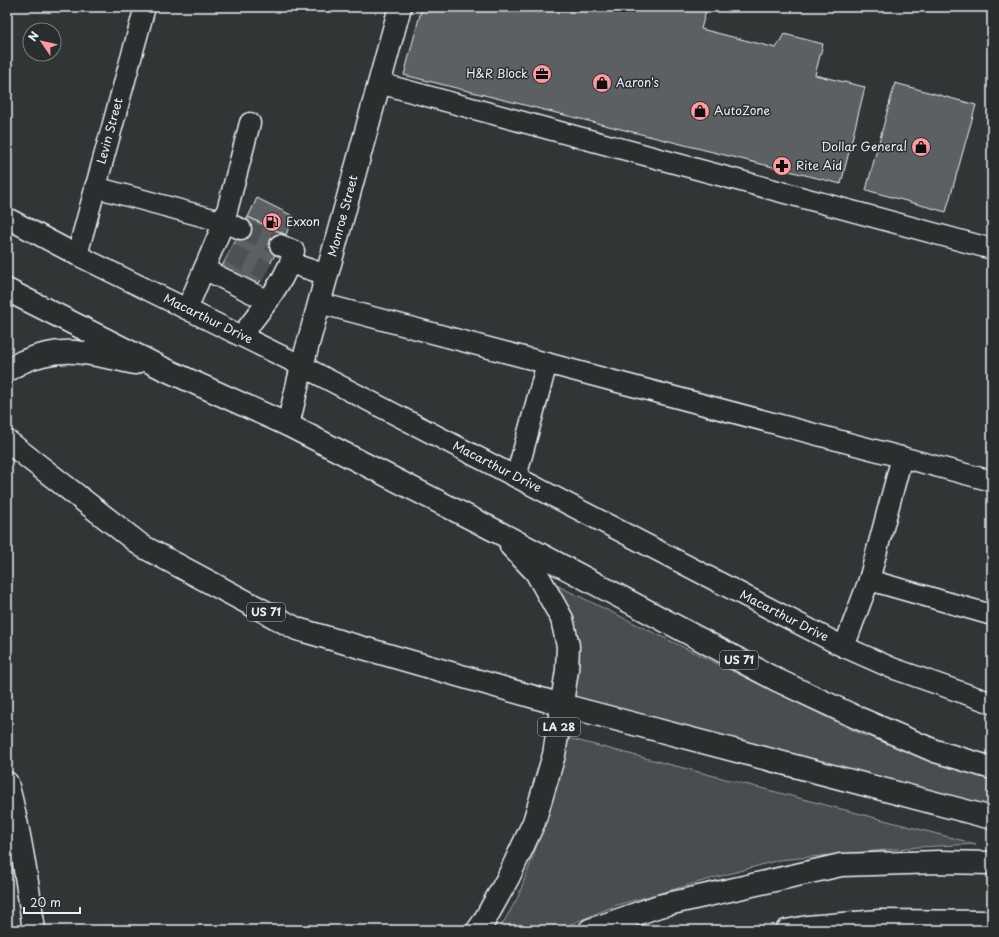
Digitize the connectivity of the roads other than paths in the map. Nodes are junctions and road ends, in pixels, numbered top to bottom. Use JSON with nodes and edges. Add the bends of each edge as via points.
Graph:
{"nodes":[{"id":1,"x":144,"y":7,"type":"edge"},
{"id":2,"x":400,"y":7,"type":"edge"},
{"id":3,"x":379,"y":83,"type":"junction"},
{"id":4,"x":250,"y":123,"type":"dead end"},
{"id":5,"x":95,"y":187,"type":"junction"},
{"id":6,"x":7,"y":218,"type":"edge"},
{"id":7,"x":233,"y":225,"type":"junction"},
{"id":8,"x":280,"y":245,"type":"tunnel mouth"},
{"id":9,"x":992,"y":249,"type":"edge"},
{"id":10,"x":77,"y":255,"type":"junction"},
{"id":11,"x":204,"y":269,"type":"junction"},
{"id":12,"x":280,"y":271,"type":"junction"},
{"id":13,"x":327,"y":275,"type":"junction"},
{"id":14,"x":7,"y":290,"type":"edge"},
{"id":15,"x":268,"y":301,"type":"junction"},
{"id":16,"x":319,"y":303,"type":"junction"},
{"id":17,"x":187,"y":309,"type":"junction"},
{"id":18,"x":242,"y":336,"type":"junction"},
{"id":19,"x":547,"y":363,"type":"junction"},
{"id":20,"x":302,"y":366,"type":"junction"},
{"id":21,"x":162,"y":368,"type":"junction"},
{"id":22,"x":7,"y":371,"type":"edge"},
{"id":23,"x":288,"y":425,"type":"junction"},
{"id":24,"x":7,"y":441,"type":"edge"},
{"id":25,"x":902,"y":457,"type":"junction"},
{"id":26,"x":516,"y":477,"type":"junction"},
{"id":27,"x":992,"y":481,"type":"edge"},
{"id":28,"x":496,"y":531,"type":"junction"},
{"id":29,"x":869,"y":580,"type":"junction"},
{"id":30,"x":992,"y":615,"type":"edge"},
{"id":31,"x":844,"y":647,"type":"junction"},
{"id":32,"x":992,"y":703,"type":"edge"},
{"id":33,"x":562,"y":705,"type":"junction"},
{"id":34,"x":992,"y":768,"type":"edge"},
{"id":35,"x":7,"y":783,"type":"edge"},
{"id":36,"x":992,"y":818,"type":"edge"},
{"id":37,"x":992,"y":863,"type":"edge"},
{"id":38,"x":992,"y":921,"type":"edge"},
{"id":39,"x":853,"y":926,"type":"edge"},
{"id":40,"x":34,"y":930,"type":"edge"},
{"id":41,"x":478,"y":930,"type":"edge"},
{"id":42,"x":590,"y":930,"type":"edge"},
{"id":43,"x":786,"y":930,"type":"edge"}],
"edges":[{"from":1,"to":5,"type":"street","name":"Levin Street"},
{"from":2,"to":3,"type":"main road","name":"Monroe Street"},
{"from":3,"to":9,"type":"street"},
{"from":3,"to":13,"type":"main road","name":"Monroe Street"},
{"from":4,"to":7,"type":"street"},
{"from":5,"to":7,"type":"street"},
{"from":5,"to":10,"type":"street","name":"Levin Street"},
{"from":6,"to":10,"type":"street","name":"Macarthur Drive"},
{"from":7,"to":11,"type":"street","via":[[221,250]]},
{"from":8,"to":12,"type":"street","via":[[294,251]]},
{"from":10,"to":17,"type":"street","name":"Macarthur Drive"},
{"from":11,"to":15,"type":"street"},
{"from":11,"to":17,"type":"street"},
{"from":12,"to":13,"type":"street"},
{"from":12,"to":15,"type":"street"},
{"from":13,"to":16,"type":"main road","name":"Monroe Street"},
{"from":14,"to":21,"type":"main road","number":"US 71"},
{"from":15,"to":18,"type":"street"},
{"from":16,"to":19,"type":"street"},
{"from":16,"to":20,"type":"main road","name":"Monroe Street"},
{"from":17,"to":18,"type":"street","name":"Macarthur Drive"},
{"from":18,"to":20,"type":"street","name":"Macarthur Drive"},
{"from":19,"to":25,"type":"street"},
{"from":19,"to":26,"type":"street"},
{"from":20,"to":23,"type":"main road","name":"Monroe Street"},
{"from":20,"to":26,"type":"street","name":"Macarthur Drive"},
{"from":21,"to":22,"type":"main road","via":[[82,352],[54,353],[30,358]]},
{"from":21,"to":23,"type":"main road","number":"US 71"},
{"from":23,"to":28,"type":"main road","number":"US 71"},
{"from":24,"to":33,"type":"main road","number":"US 71","via":[[142,546],[297,629]]},
{"from":25,"to":27,"type":"street"},
{"from":25,"to":29,"type":"street"},
{"from":26,"to":31,"type":"street","name":"Macarthur Drive"},
{"from":28,"to":33,"type":"main road","number":"LA 28","via":[[536,572],[562,619],[568,646]]},
{"from":28,"to":34,"type":"main road","number":"US 71","via":[[777,680],[935,750]]},
{"from":29,"to":30,"type":"street"},
{"from":29,"to":31,"type":"street"},
{"from":31,"to":32,"type":"street","name":"Macarthur Drive","via":[[892,668]]},
{"from":33,"to":36,"type":"main road","number":"US 71"},
{"from":33,"to":41,"type":"main road","number":"LA 28","via":[[554,755],[534,822],[508,878]]},
{"from":35,"to":40,"type":"main road","via":[[24,864]]},
{"from":37,"to":42,"type":"main road","via":[[841,865],[660,906]]},
{"from":38,"to":39,"type":"street","via":[[879,920]]},
{"from":39,"to":43,"type":"street","via":[[807,926]]}]}
